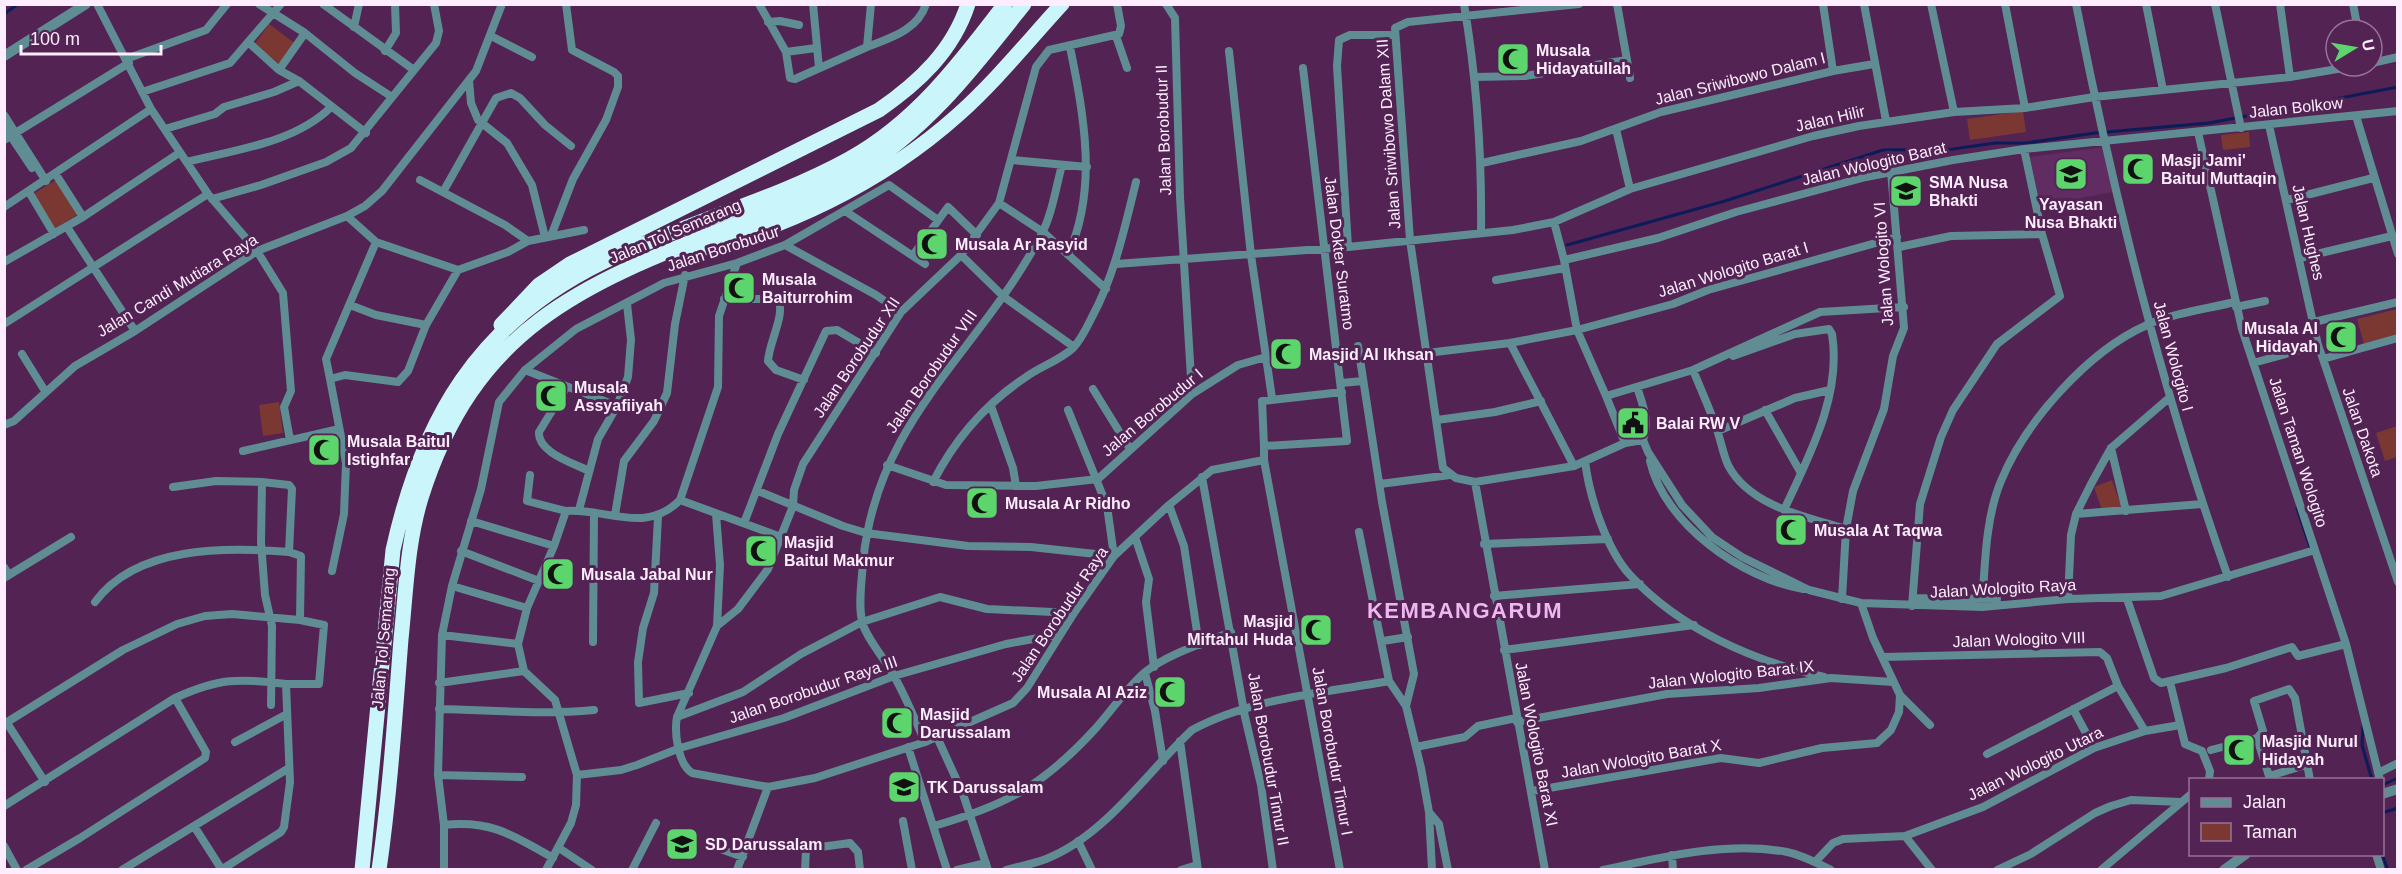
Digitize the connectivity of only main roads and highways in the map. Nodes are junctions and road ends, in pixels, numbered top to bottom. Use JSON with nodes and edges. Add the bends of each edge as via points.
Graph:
{"nodes":[{"id":1,"x":969,"y":4,"type":"edge"},
{"id":2,"x":1005,"y":4,"type":"edge"},
{"id":3,"x":1024,"y":4,"type":"edge"},
{"id":4,"x":1062,"y":4,"type":"edge"},
{"id":5,"x":633,"y":265,"type":"junction"},
{"id":6,"x":473,"y":363,"type":"junction"},
{"id":7,"x":362,"y":870,"type":"edge"},
{"id":8,"x":379,"y":870,"type":"edge"}],
"edges":[{"from":1,"to":6,"type":"highway","via":[[954,37],[930,69],[904,92],[842,130],[570,264],[539,285],[509,315]]},
{"from":2,"to":6,"type":"highway","name":"Jalan Tol Semarang","via":[[952,74],[899,125],[850,159],[791,188],[603,262],[554,290]]},
{"from":3,"to":5,"type":"highway","name":"Jalan Tol Semarang","via":[[961,84],[906,136],[858,171],[794,202]]},
{"from":4,"to":5,"type":"highway","via":[[960,113],[867,182],[800,215],[703,249]]},
{"from":5,"to":8,"type":"highway","name":"Jalan Tol Semarang","via":[[561,303],[514,339],[481,377],[450,425],[439,451],[421,500],[409,552]]},
{"from":6,"to":7,"type":"highway","name":"Jalan Tol Semarang","via":[[436,419],[419,456],[395,540]]}]}
